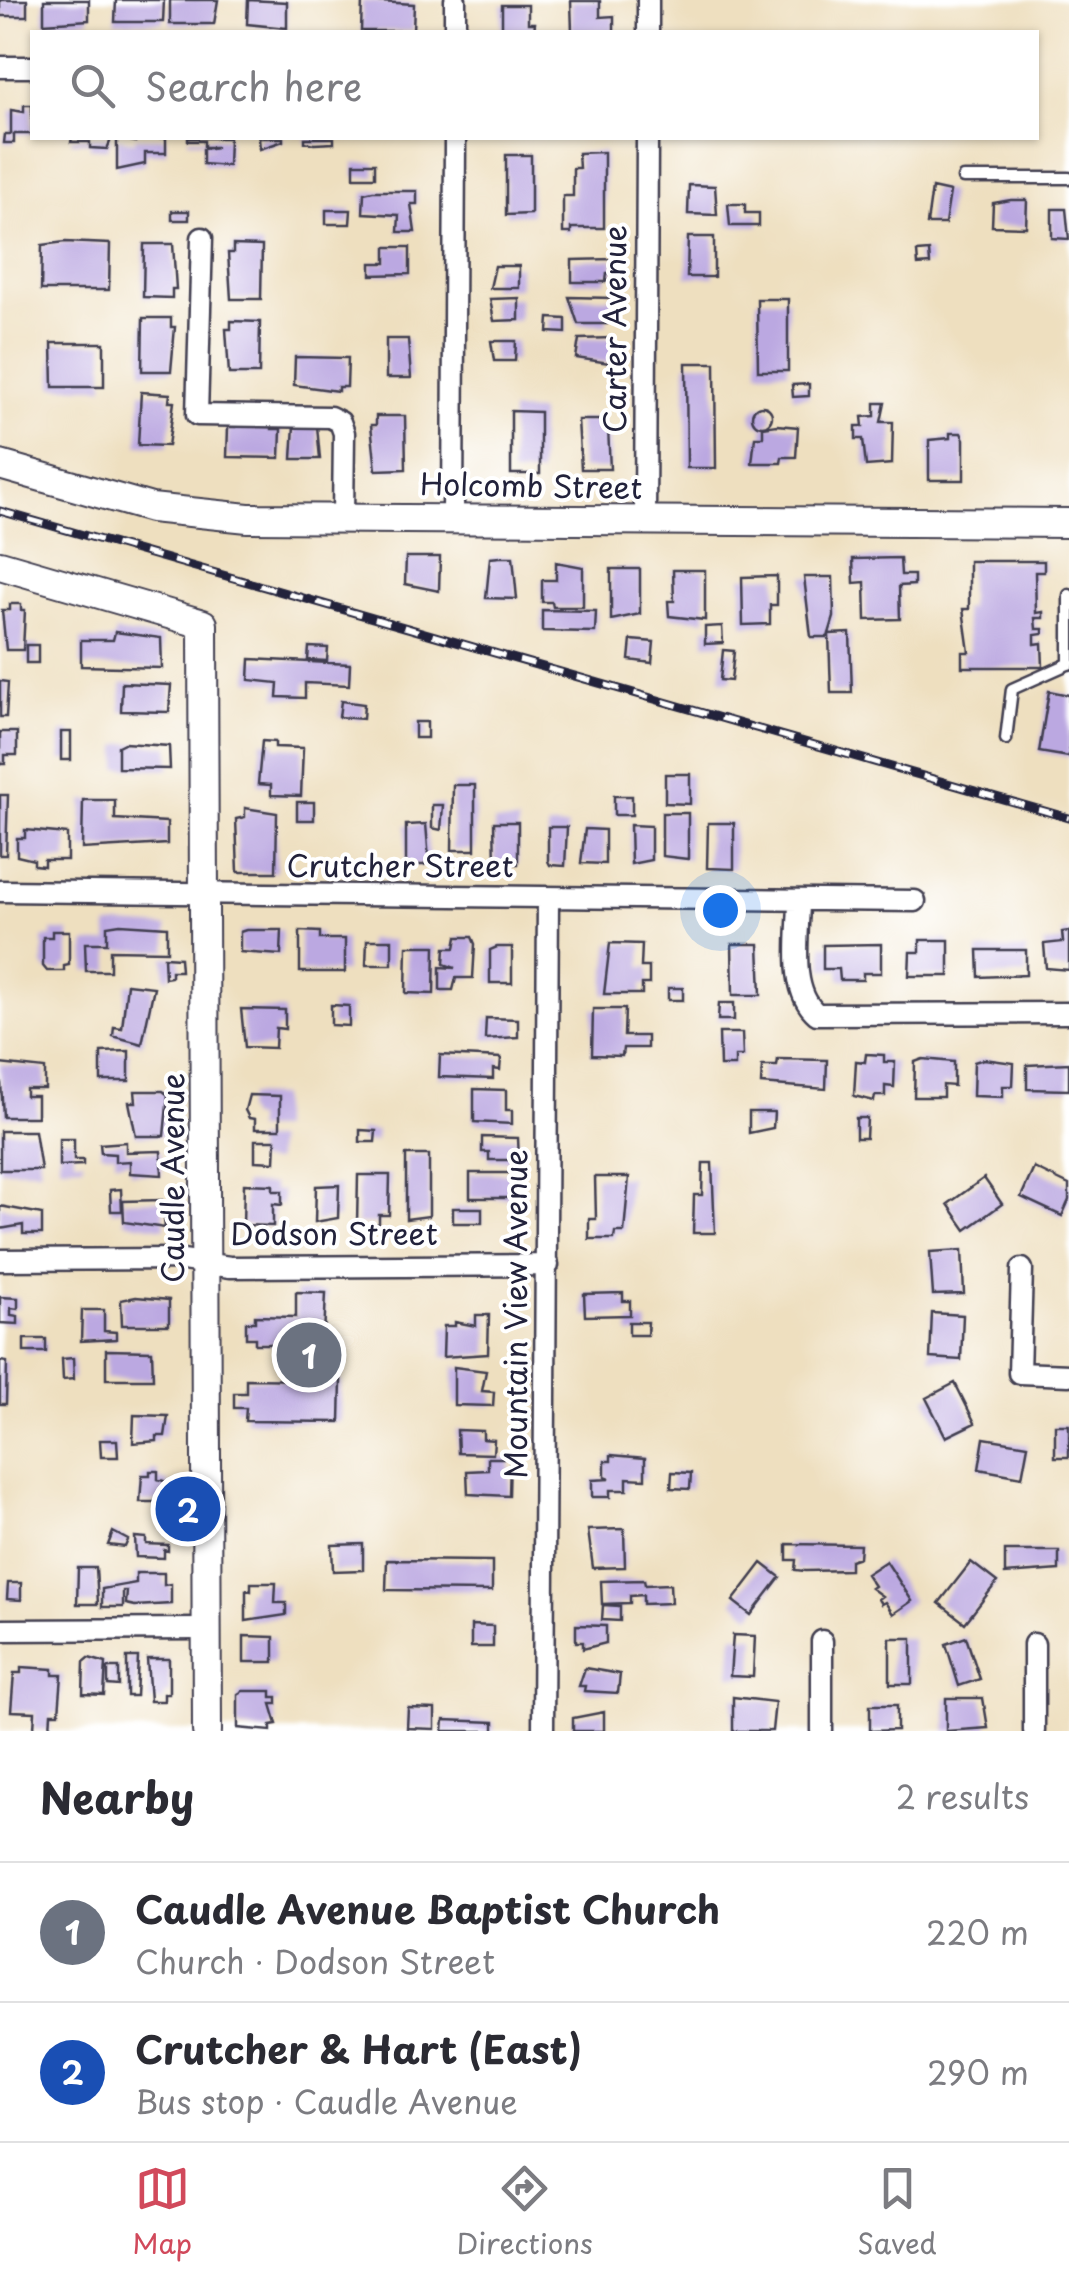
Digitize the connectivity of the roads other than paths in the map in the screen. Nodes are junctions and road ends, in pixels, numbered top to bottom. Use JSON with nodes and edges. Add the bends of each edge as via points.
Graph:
{"nodes":[{"id":1,"x":455,"y":0,"type":"edge"},
{"id":2,"x":648,"y":0,"type":"edge"},
{"id":3,"x":455,"y":30,"type":"edge"},
{"id":4,"x":648,"y":30,"type":"edge"},
{"id":5,"x":0,"y":67,"type":"edge"},
{"id":6,"x":30,"y":67,"type":"edge"},
{"id":7,"x":455,"y":140,"type":"edge"},
{"id":8,"x":647,"y":140,"type":"edge"},
{"id":9,"x":964,"y":178,"type":"dead end"},
{"id":10,"x":1069,"y":178,"type":"edge"},
{"id":11,"x":202,"y":238,"type":"dead end"},
{"id":12,"x":0,"y":465,"type":"edge"},
{"id":13,"x":342,"y":517,"type":"junction"},
{"id":14,"x":453,"y":519,"type":"junction"},
{"id":15,"x":645,"y":520,"type":"junction"},
{"id":16,"x":1069,"y":523,"type":"edge"},
{"id":17,"x":0,"y":565,"type":"edge"},
{"id":18,"x":1069,"y":595,"type":"edge"},
{"id":19,"x":1069,"y":664,"type":"edge"},
{"id":20,"x":1006,"y":740,"type":"dead end"},
{"id":21,"x":0,"y":891,"type":"edge"},
{"id":22,"x":206,"y":895,"type":"junction"},
{"id":23,"x":548,"y":898,"type":"junction"},
{"id":24,"x":799,"y":900,"type":"junction"},
{"id":25,"x":915,"y":902,"type":"dead end"},
{"id":26,"x":1069,"y":1013,"type":"edge"},
{"id":27,"x":0,"y":1260,"type":"edge"},
{"id":28,"x":207,"y":1264,"type":"junction"},
{"id":29,"x":548,"y":1265,"type":"junction"},
{"id":30,"x":1022,"y":1269,"type":"dead end"},
{"id":31,"x":1069,"y":1374,"type":"edge"},
{"id":32,"x":207,"y":1628,"type":"junction"},
{"id":33,"x":0,"y":1630,"type":"edge"},
{"id":34,"x":822,"y":1642,"type":"dead end"},
{"id":35,"x":1034,"y":1644,"type":"dead end"},
{"id":36,"x":207,"y":1731,"type":"edge"},
{"id":37,"x":542,"y":1731,"type":"edge"},
{"id":38,"x":822,"y":1731,"type":"edge"},
{"id":39,"x":1034,"y":1731,"type":"edge"}],
"edges":[{"from":1,"to":3,"type":"street"},
{"from":2,"to":4,"type":"street"},
{"from":5,"to":6,"type":"street"},
{"from":7,"to":14,"type":"street"},
{"from":8,"to":15,"type":"street","name":"Carter Avenue"},
{"from":9,"to":10,"type":"lane"},
{"from":11,"to":13,"type":"street","via":[[197,415],[330,416],[340,422]]},
{"from":12,"to":13,"type":"street","name":"Holcomb Street","via":[[151,508],[248,518]]},
{"from":13,"to":14,"type":"street","name":"Holcomb Street"},
{"from":14,"to":15,"type":"street","name":"Holcomb Street"},
{"from":15,"to":16,"type":"street","name":"Holcomb Street"},
{"from":17,"to":22,"type":"street","name":"Caudle Avenue","via":[[203,624]]},
{"from":18,"to":19,"type":"lane"},
{"from":19,"to":20,"type":"lane","via":[[1012,689]]},
{"from":21,"to":22,"type":"street","name":"Crutcher Street"},
{"from":22,"to":23,"type":"street","name":"Crutcher Street"},
{"from":22,"to":28,"type":"street","name":"Caudle Avenue"},
{"from":23,"to":24,"type":"street","name":"Crutcher Street"},
{"from":23,"to":29,"type":"street","name":"Mountain View Avenue"},
{"from":24,"to":25,"type":"street","name":"Crutcher Street"},
{"from":24,"to":26,"type":"street","via":[[800,984],[818,1014]]},
{"from":27,"to":28,"type":"street","name":"Dodson Street"},
{"from":28,"to":29,"type":"street","name":"Dodson Street"},
{"from":28,"to":32,"type":"street","name":"Caudle Avenue"},
{"from":29,"to":37,"type":"street","name":"Mountain View Avenue"},
{"from":30,"to":31,"type":"street","via":[[1019,1373]]},
{"from":32,"to":33,"type":"street"},
{"from":32,"to":36,"type":"street","name":"Caudle Avenue"},
{"from":34,"to":38,"type":"street"},
{"from":35,"to":39,"type":"street"}]}
